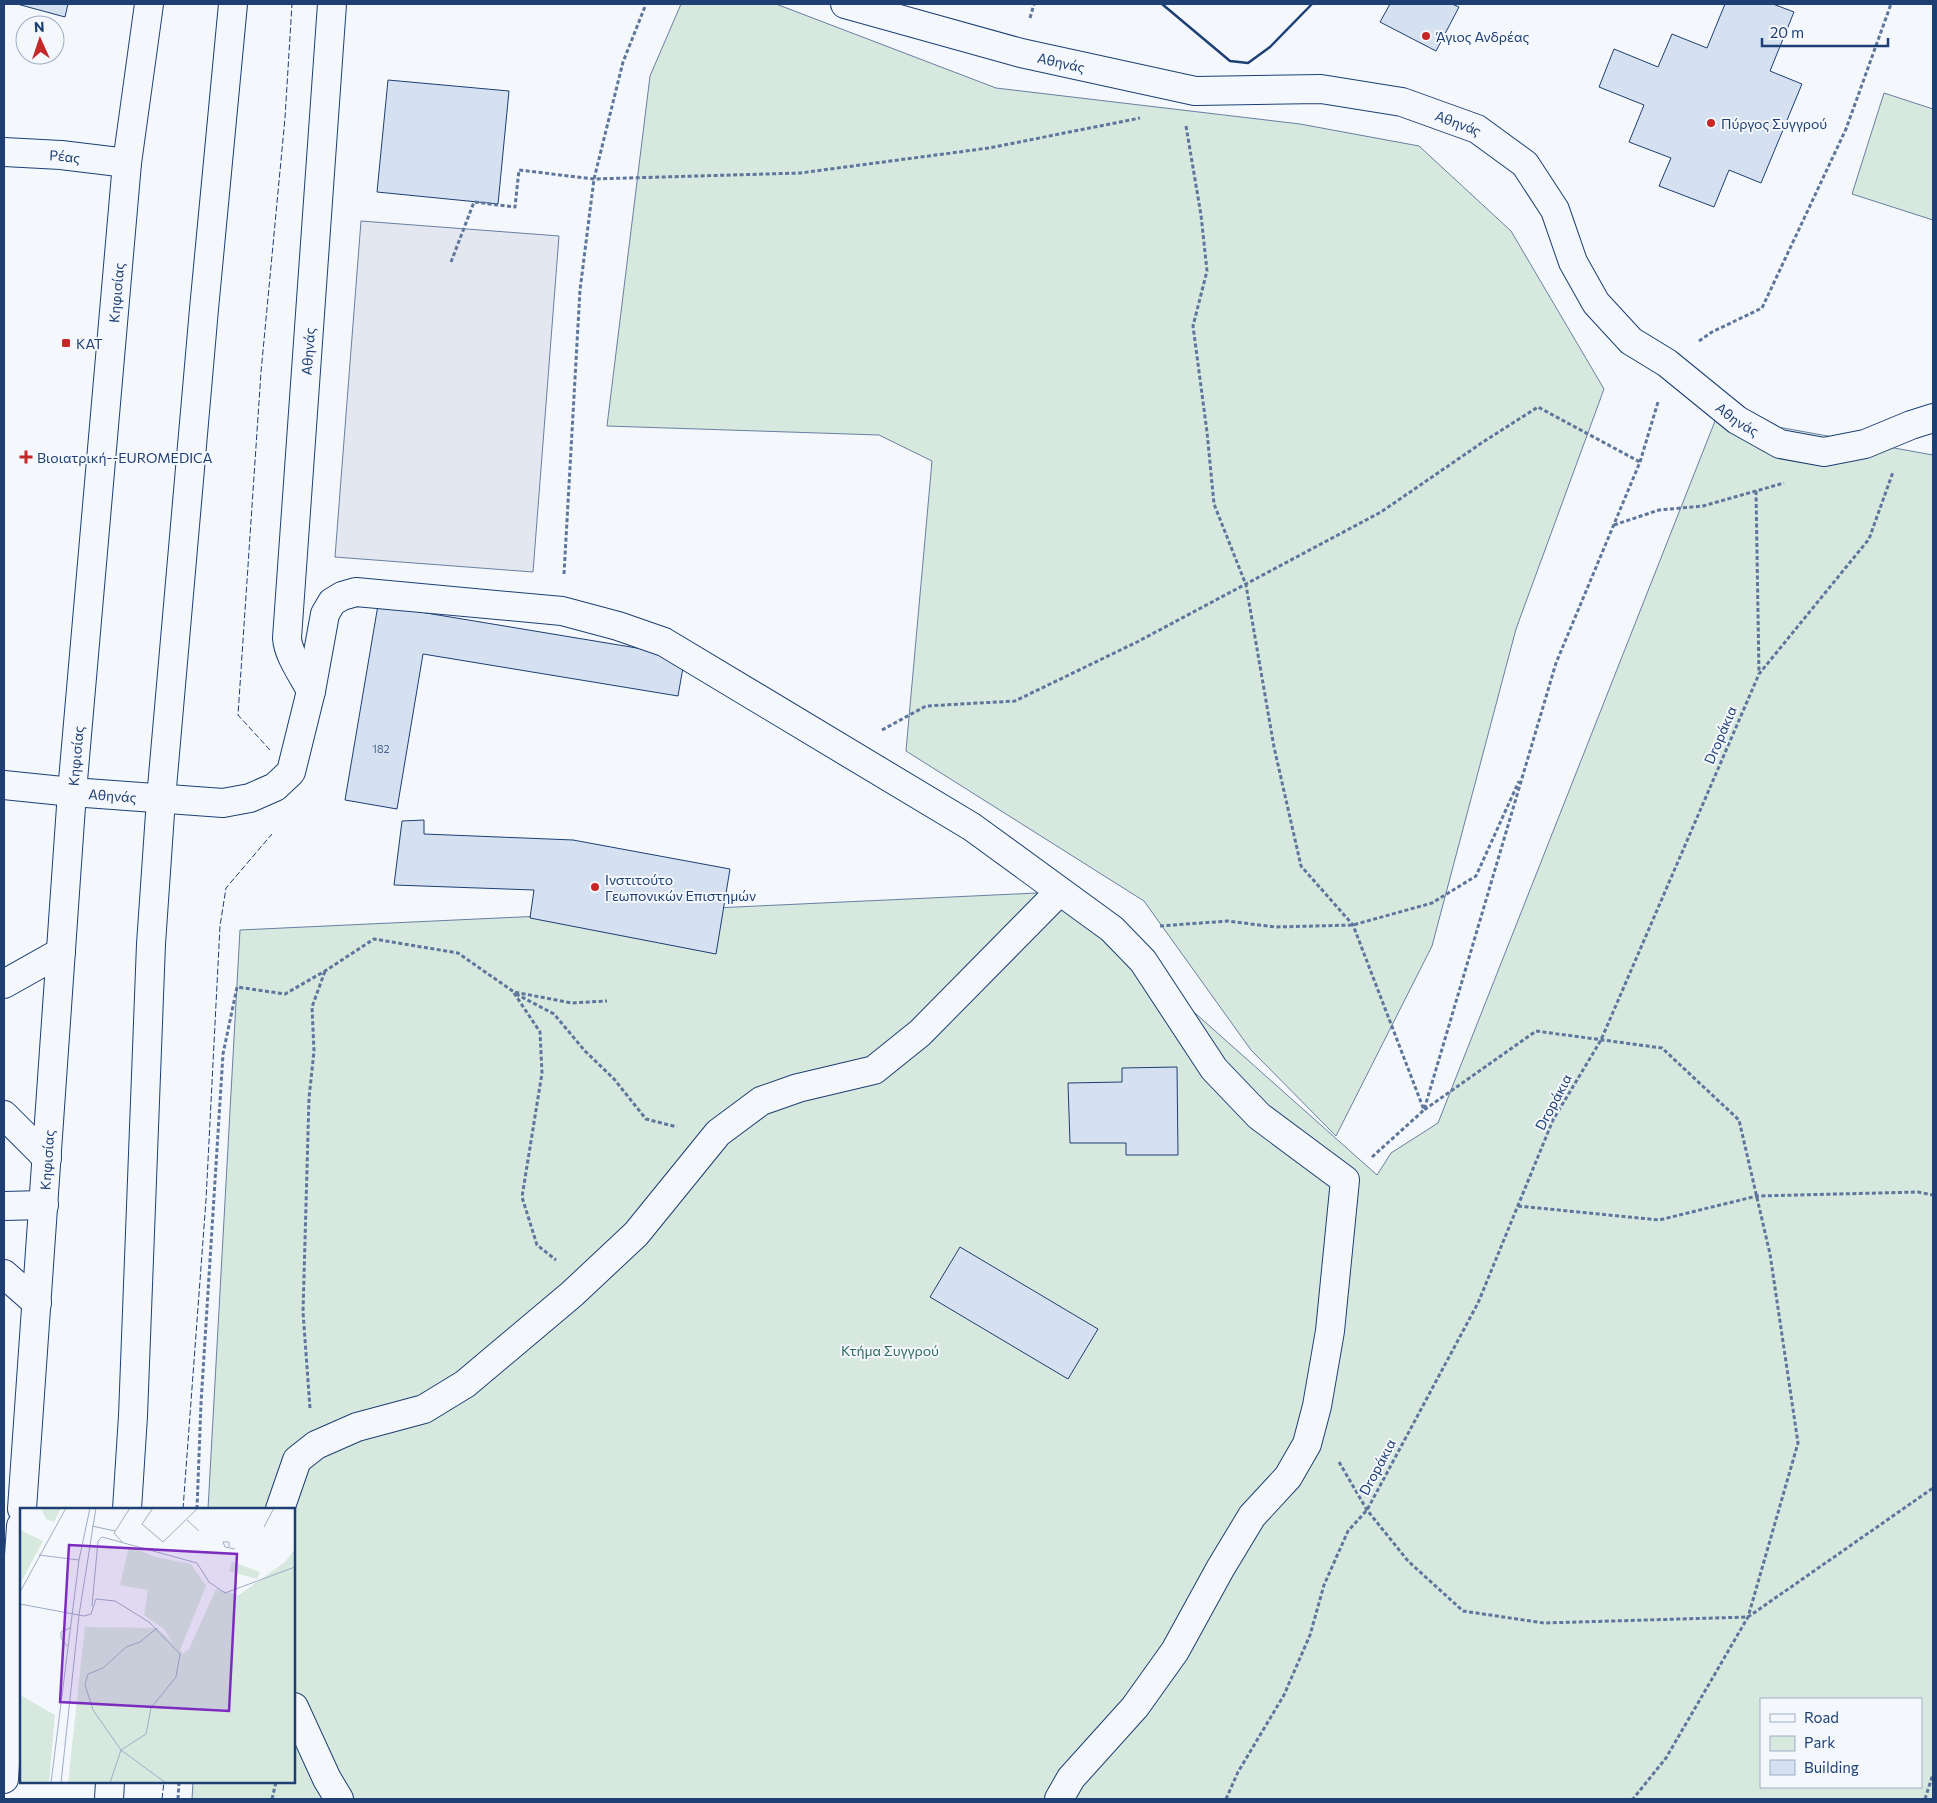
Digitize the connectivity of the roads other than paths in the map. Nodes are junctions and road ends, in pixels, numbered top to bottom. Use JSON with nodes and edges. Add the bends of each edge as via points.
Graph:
{"nodes":[{"id":1,"x":149,"y":4,"type":"edge"},
{"id":2,"x":233,"y":4,"type":"edge"},
{"id":3,"x":332,"y":4,"type":"edge"},
{"id":4,"x":845,"y":4,"type":"edge"},
{"id":5,"x":4,"y":152,"type":"edge"},
{"id":6,"x":127,"y":163,"type":"junction"},
{"id":7,"x":1922,"y":422,"type":"edge"},
{"id":8,"x":311,"y":691,"type":"junction"},
{"id":9,"x":4,"y":785,"type":"edge"},
{"id":10,"x":72,"y":792,"type":"junction"},
{"id":11,"x":161,"y":799,"type":"junction"},
{"id":12,"x":1059,"y":892,"type":"junction"},
{"id":13,"x":61,"y":952,"type":"junction"},
{"id":14,"x":4,"y":984,"type":"edge"},
{"id":15,"x":4,"y":1115,"type":"edge"},
{"id":16,"x":47,"y":1158,"type":"junction"},
{"id":17,"x":44,"y":1205,"type":"junction"},
{"id":18,"x":4,"y":1206,"type":"edge"},
{"id":19,"x":4,"y":1274,"type":"edge"},
{"id":20,"x":37,"y":1303,"type":"junction"},
{"id":21,"x":22,"y":1508,"type":"edge"},
{"id":22,"x":127,"y":1508,"type":"edge"},
{"id":23,"x":280,"y":1508,"type":"edge"},
{"id":24,"x":20,"y":1541,"type":"edge"},
{"id":25,"x":295,"y":1708,"type":"edge"},
{"id":26,"x":4,"y":1779,"type":"edge"},
{"id":27,"x":110,"y":1783,"type":"edge"},
{"id":28,"x":108,"y":1799,"type":"edge"},
{"id":29,"x":339,"y":1799,"type":"edge"},
{"id":30,"x":1059,"y":1799,"type":"edge"}],
"edges":[{"from":1,"to":6,"type":"main road","name":"Κηφισίας"},
{"from":2,"to":11,"type":"main road"},
{"from":3,"to":8,"type":"main road","name":"Αθηνάς","via":[[287,638],[291,656]]},
{"from":4,"to":7,"type":"main road","name":"Αθηνάς","via":[[1189,100],[1321,89],[1402,102],[1477,129],[1525,164],[1555,210],[1573,262],[1596,303],[1631,341],[1667,363],[1738,420],[1780,444],[1824,452],[1865,444]]},
{"from":5,"to":6,"type":"main road","name":"Ρέας"},
{"from":6,"to":10,"type":"main road","name":"Κηφισίας"},
{"from":8,"to":11,"type":"main road","name":"Αθηνάς","via":[[291,772],[275,786],[250,798],[224,802]]},
{"from":8,"to":12,"type":"main road","name":"Αθηνάς","via":[[325,614],[332,602],[356,592],[562,612],[618,626],[664,642],[972,827]]},
{"from":9,"to":10,"type":"main road","name":"Αθηνάς"},
{"from":10,"to":11,"type":"main road","name":"Αθηνάς"},
{"from":10,"to":13,"type":"main road","name":"Κηφισίας"},
{"from":11,"to":22,"type":"main road","via":[[151,944]]},
{"from":12,"to":23,"type":"main road","via":[[920,1033],[874,1070],[798,1088],[761,1101],[718,1133],[636,1234],[572,1294],[465,1384],[424,1409],[357,1427],[316,1445],[297,1460]]},
{"from":12,"to":30,"type":"main road","name":"Αθηνάς","via":[[1112,929],[1143,961],[1214,1068],[1258,1116],[1345,1180],[1330,1330],[1307,1444],[1288,1477],[1252,1516],[1175,1651],[1135,1707],[1071,1778]]},
{"from":13,"to":14,"type":"main road"},
{"from":13,"to":16,"type":"main road","name":"Κηφισίας"},
{"from":15,"to":16,"type":"main road"},
{"from":16,"to":17,"type":"main road","name":"Κηφισίας"},
{"from":17,"to":18,"type":"main road"},
{"from":17,"to":20,"type":"main road","name":"Κηφισίας"},
{"from":19,"to":20,"type":"main road"},
{"from":20,"to":21,"type":"main road","name":"Κηφισίας"},
{"from":24,"to":26,"type":"main road"},
{"from":25,"to":29,"type":"main road"},
{"from":27,"to":28,"type":"main road"}]}
